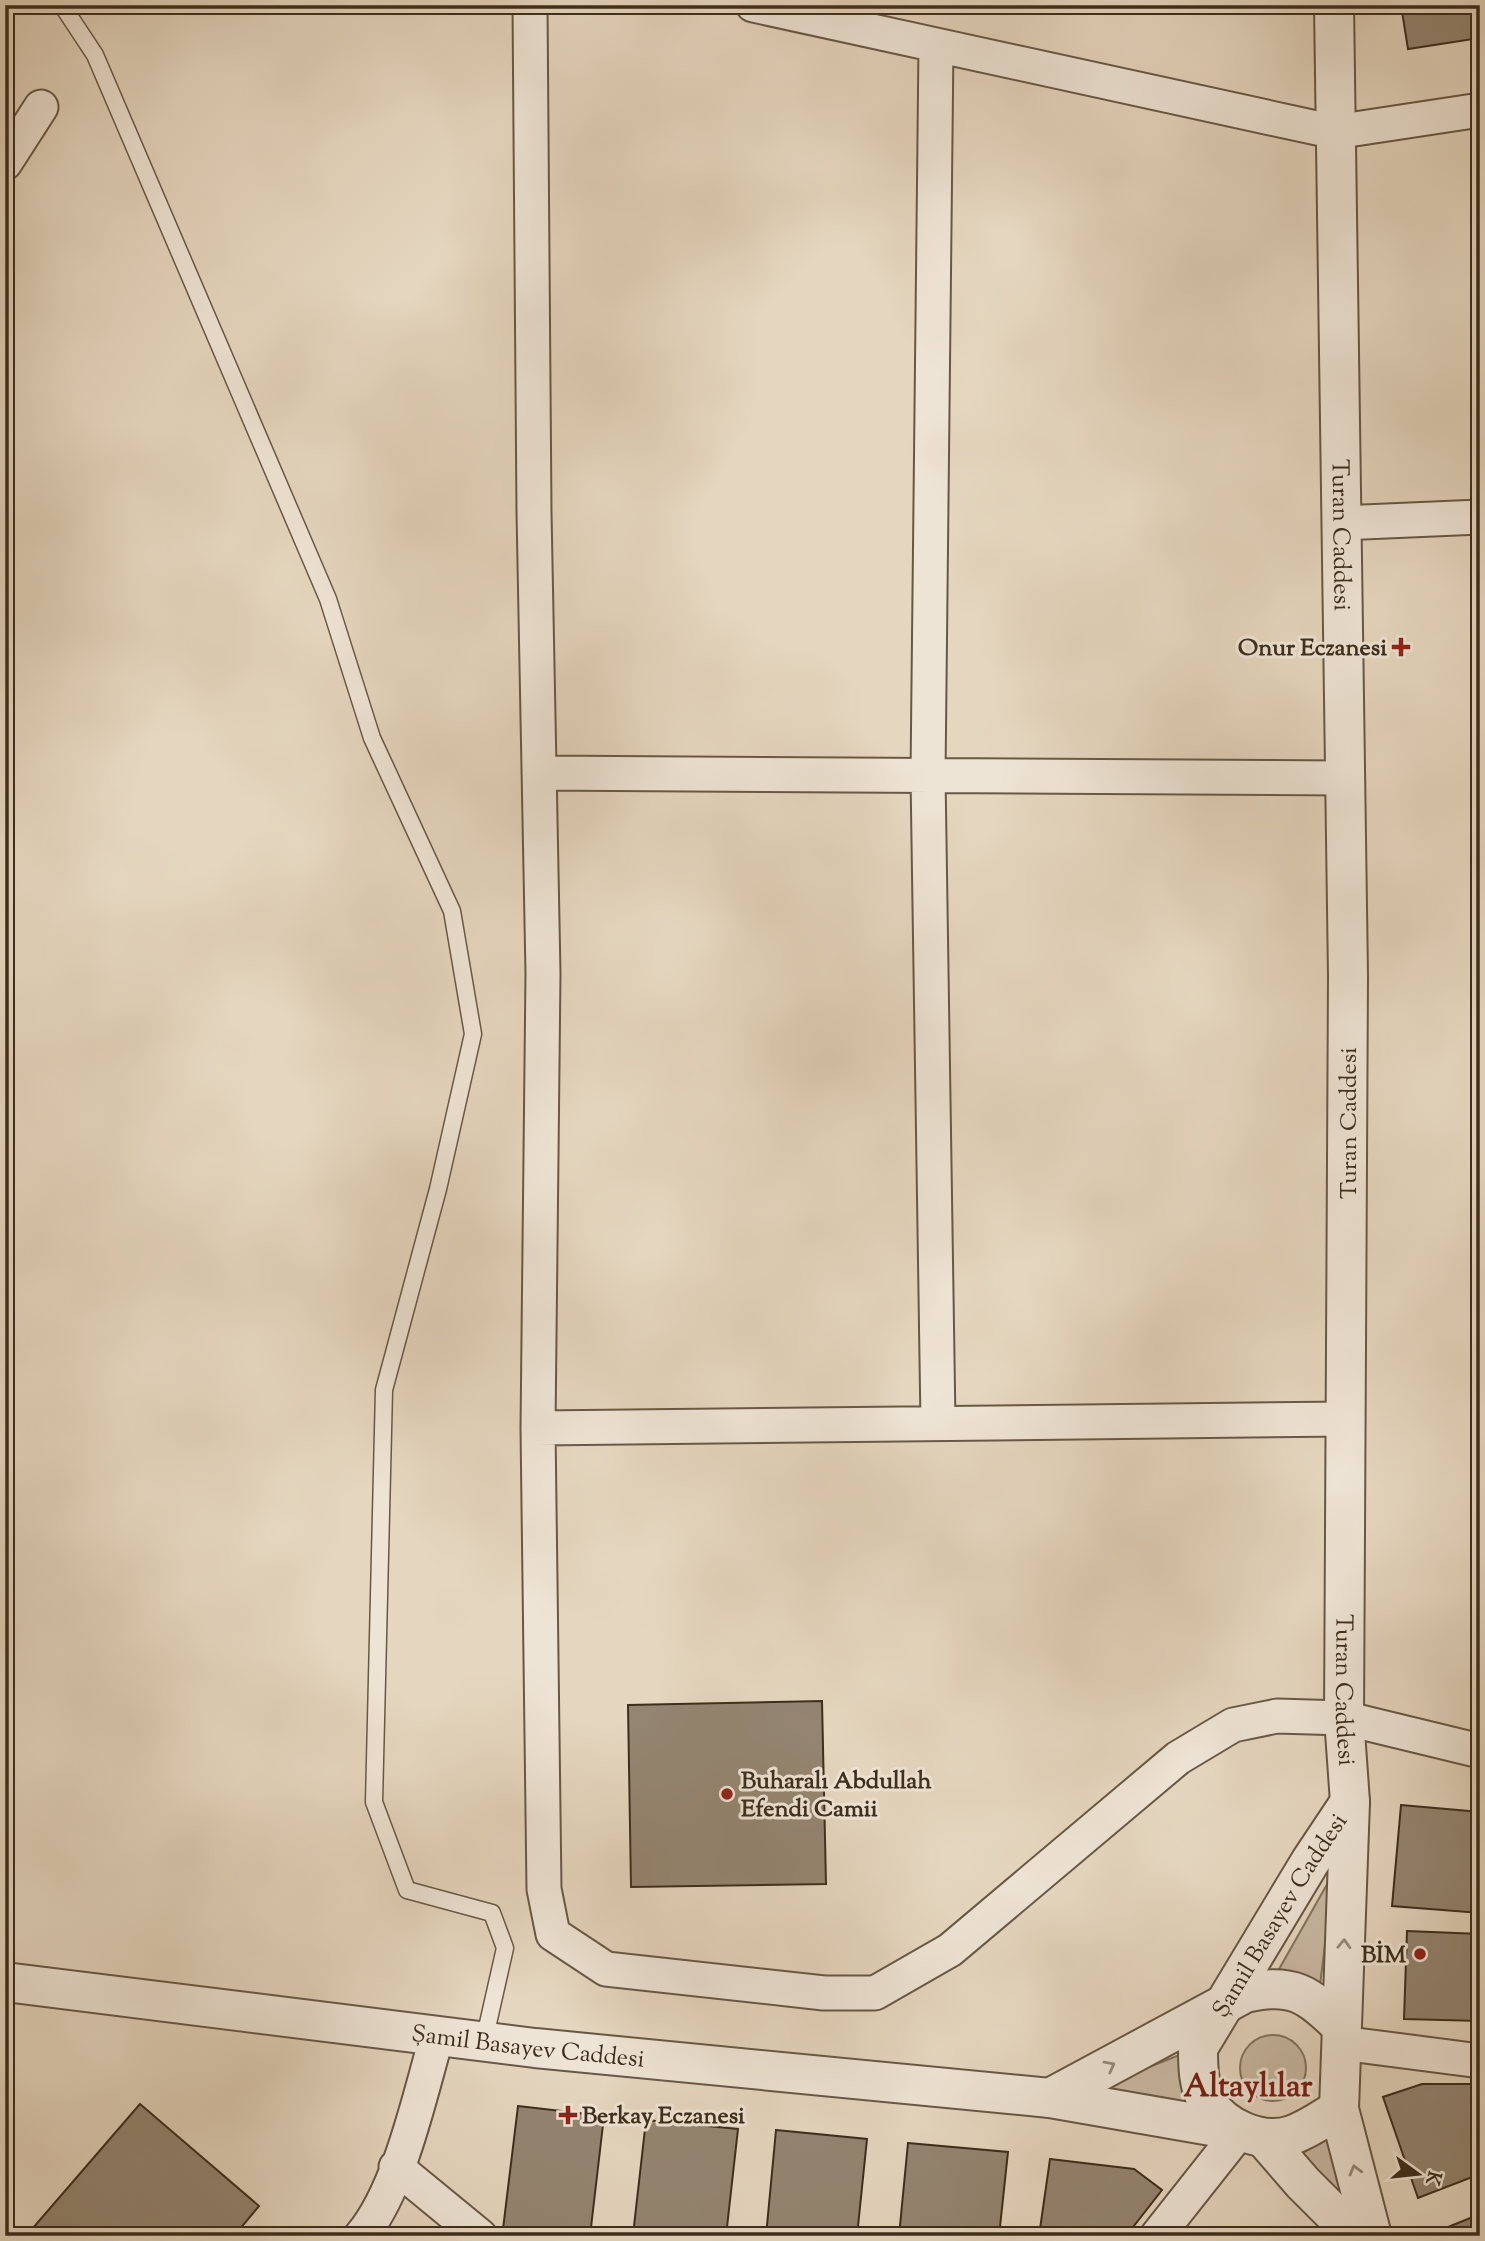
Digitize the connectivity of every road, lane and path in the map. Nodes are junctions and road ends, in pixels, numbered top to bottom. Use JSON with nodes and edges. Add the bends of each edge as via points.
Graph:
{"nodes":[{"id":1,"x":62,"y":5,"type":"edge"},
{"id":2,"x":530,"y":5,"type":"edge"},
{"id":3,"x":753,"y":5,"type":"edge"},
{"id":4,"x":1334,"y":5,"type":"edge"},
{"id":5,"x":936,"y":45,"type":"junction"},
{"id":6,"x":41,"y":107,"type":"dead end"},
{"id":7,"x":1480,"y":110,"type":"edge"},
{"id":8,"x":1335,"y":132,"type":"junction"},
{"id":9,"x":5,"y":163,"type":"edge"},
{"id":10,"x":1480,"y":517,"type":"edge"},
{"id":11,"x":1340,"y":523,"type":"junction"},
{"id":12,"x":539,"y":773,"type":"junction"},
{"id":13,"x":928,"y":776,"type":"junction"},
{"id":14,"x":1345,"y":778,"type":"junction"},
{"id":15,"x":1347,"y":1419,"type":"junction"},
{"id":16,"x":938,"y":1423,"type":"junction"},
{"id":17,"x":538,"y":1428,"type":"junction"},
{"id":18,"x":1344,"y":1718,"type":"junction"},
{"id":19,"x":1480,"y":1751,"type":"edge"},
{"id":20,"x":1350,"y":1802,"type":"junction"},
{"id":21,"x":5,"y":1982,"type":"edge"},
{"id":22,"x":1223,"y":2005,"type":"junction"},
{"id":23,"x":1341,"y":2034,"type":"junction"},
{"id":24,"x":437,"y":2036,"type":"junction"},
{"id":25,"x":484,"y":2041,"type":"junction"},
{"id":26,"x":1480,"y":2061,"type":"edge"},
{"id":27,"x":1050,"y":2098,"type":"junction"},
{"id":28,"x":1339,"y":2109,"type":"junction"},
{"id":29,"x":1252,"y":2134,"type":"junction"},
{"id":30,"x":396,"y":2167,"type":"junction"},
{"id":31,"x":361,"y":2236,"type":"edge"},
{"id":32,"x":480,"y":2236,"type":"edge"},
{"id":33,"x":1157,"y":2236,"type":"edge"},
{"id":34,"x":1356,"y":2236,"type":"edge"},
{"id":35,"x":1372,"y":2236,"type":"edge"}],
"edges":[{"from":1,"to":25,"type":"lane","via":[[95,55],[328,599],[372,738],[452,911],[473,1034],[438,1189],[384,1390],[374,1802],[407,1890],[492,1913],[505,1948]]},
{"from":2,"to":12,"type":"street"},
{"from":3,"to":5,"type":"street"},
{"from":4,"to":8,"type":"street","name":"Turan Caddesi"},
{"from":5,"to":8,"type":"street"},
{"from":5,"to":13,"type":"street"},
{"from":6,"to":9,"type":"street"},
{"from":7,"to":8,"type":"street"},
{"from":8,"to":11,"type":"street","name":"Turan Caddesi"},
{"from":10,"to":11,"type":"street"},
{"from":11,"to":14,"type":"street","name":"Turan Caddesi"},
{"from":12,"to":13,"type":"street"},
{"from":12,"to":17,"type":"street","via":[[543,973]]},
{"from":13,"to":14,"type":"street"},
{"from":13,"to":16,"type":"street"},
{"from":14,"to":15,"type":"street","name":"Turan Caddesi"},
{"from":15,"to":16,"type":"street"},
{"from":15,"to":18,"type":"street","name":"Turan Caddesi"},
{"from":16,"to":17,"type":"street"},
{"from":17,"to":18,"type":"street","via":[[544,1889],[553,1934],[606,1969],[824,1993],[875,1993],[950,1951],[1178,1758],[1233,1725],[1277,1716]]},
{"from":18,"to":19,"type":"street"},
{"from":18,"to":20,"type":"street","name":"Turan Caddesi"},
{"from":20,"to":22,"type":"street","name":"Şamil Basayev Caddesi"},
{"from":23,"to":20,"type":"street","name":"Turan Caddesi","one_way":true},
{"from":21,"to":24,"type":"street","name":"Şamil Basayev Caddesi"},
{"from":22,"to":23,"type":"street","via":[[1269,1987],[1294,1990],[1315,2001]]},
{"from":27,"to":22,"type":"street","name":"Şamil Basayev Caddesi","one_way":true},
{"from":22,"to":29,"type":"street","via":[[1198,2048],[1198,2072],[1206,2100],[1219,2117]]},
{"from":23,"to":26,"type":"street"},
{"from":23,"to":28,"type":"street","name":"Turan Caddesi"},
{"from":24,"to":25,"type":"street","name":"Şamil Basayev Caddesi"},
{"from":24,"to":30,"type":"street"},
{"from":25,"to":27,"type":"street","name":"Şamil Basayev Caddesi"},
{"from":27,"to":29,"type":"street","name":"Şamil Basayev Caddesi"},
{"from":28,"to":29,"type":"street","via":[[1289,2136]]},
{"from":35,"to":28,"type":"street","name":"Turan Caddesi","one_way":true},
{"from":29,"to":33,"type":"street"},
{"from":29,"to":34,"type":"street"},
{"from":30,"to":31,"type":"street","via":[[376,2218]]},
{"from":30,"to":32,"type":"street"}]}
